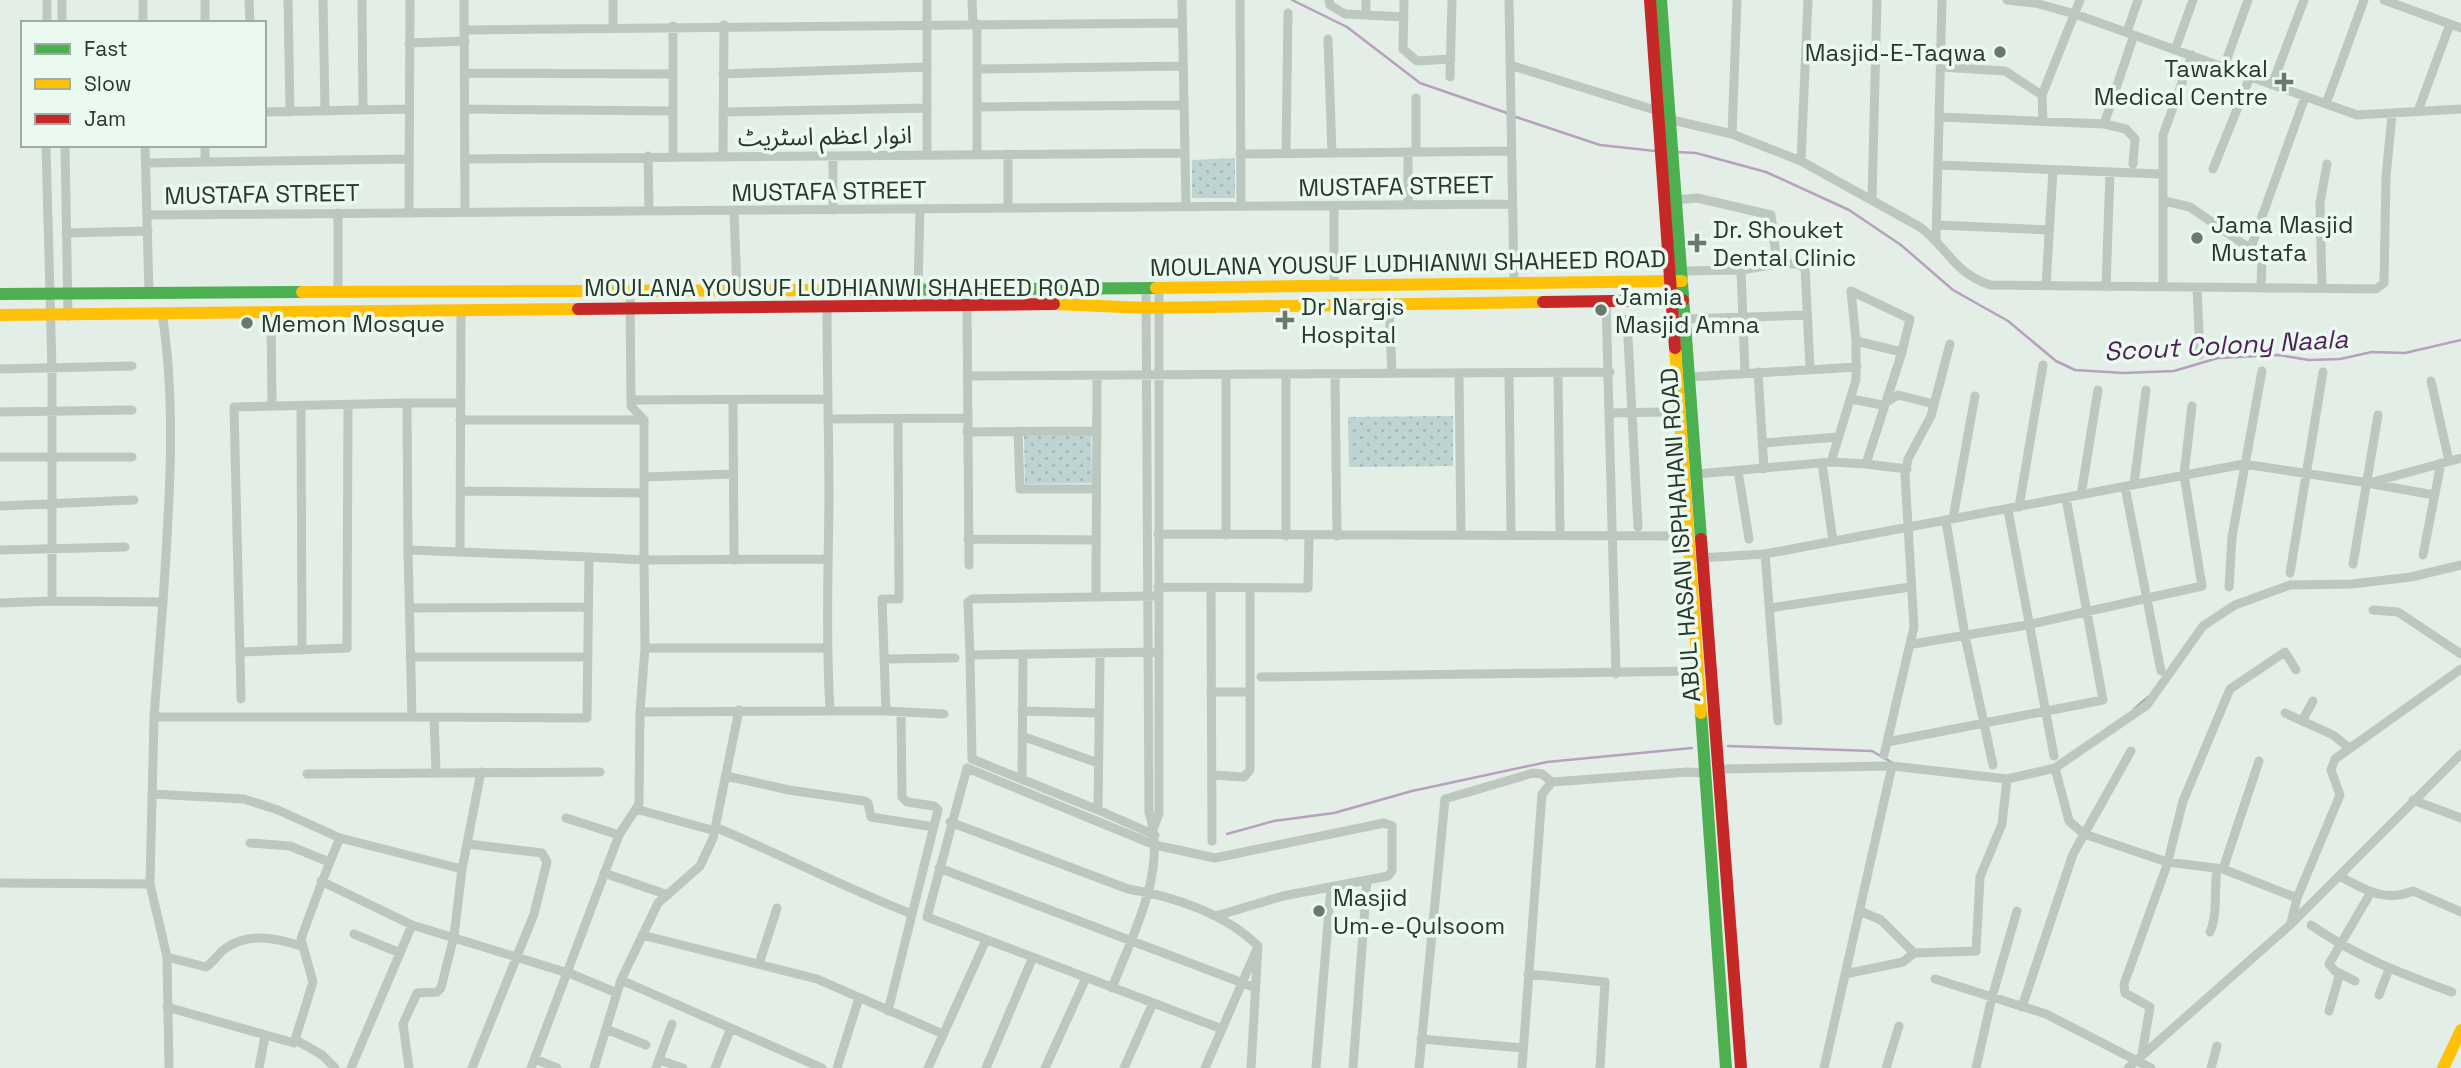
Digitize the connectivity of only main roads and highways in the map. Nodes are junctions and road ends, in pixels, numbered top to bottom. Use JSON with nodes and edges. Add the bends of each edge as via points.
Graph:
{"nodes":[{"id":1,"x":1650,"y":0,"type":"edge"},
{"id":2,"x":1661,"y":0,"type":"edge"},
{"id":3,"x":1662,"y":117,"type":"junction"},
{"id":4,"x":1678,"y":278,"type":"junction"},
{"id":5,"x":0,"y":294,"type":"edge"},
{"id":6,"x":1678,"y":301,"type":"junction"},
{"id":7,"x":0,"y":315,"type":"edge"},
{"id":8,"x":1711,"y":771,"type":"junction"},
{"id":9,"x":2461,"y":1030,"type":"edge"},
{"id":10,"x":1726,"y":1068,"type":"edge"},
{"id":11,"x":1741,"y":1068,"type":"edge"},
{"id":12,"x":2443,"y":1068,"type":"edge"}],
"edges":[{"from":1,"to":3,"type":"main road","name":"ABUL HASAN ISPHAHANI ROAD"},
{"from":2,"to":3,"type":"main road","name":"ABUL HASAN ISPHAHANI ROAD"},
{"from":3,"to":4,"type":"main road","name":"ABUL HASAN ISPHAHANI ROAD"},
{"from":4,"to":5,"type":"main road","name":"MOULANA YOUSUF LUDHIANWI SHAHEED ROAD","via":[[1334,287]]},
{"from":4,"to":6,"type":"main road","name":"ABUL HASAN ISPHAHANI ROAD"},
{"from":6,"to":7,"type":"main road","name":"MOULANA YOUSUF LUDHIANWI SHAHEED ROAD"},
{"from":6,"to":8,"type":"main road","name":"ABUL HASAN ISPHAHANI ROAD","via":[[1688,536]]},
{"from":6,"to":8,"type":"main road","name":"ABUL HASAN ISPHAHANI ROAD","via":[[1685,319],[1704,558]]},
{"from":8,"to":10,"type":"main road","name":"ABUL HASAN ISPHAHANI ROAD"},
{"from":8,"to":11,"type":"main road","name":"ABUL HASAN ISPHAHANI ROAD"},
{"from":9,"to":12,"type":"main road"}]}
